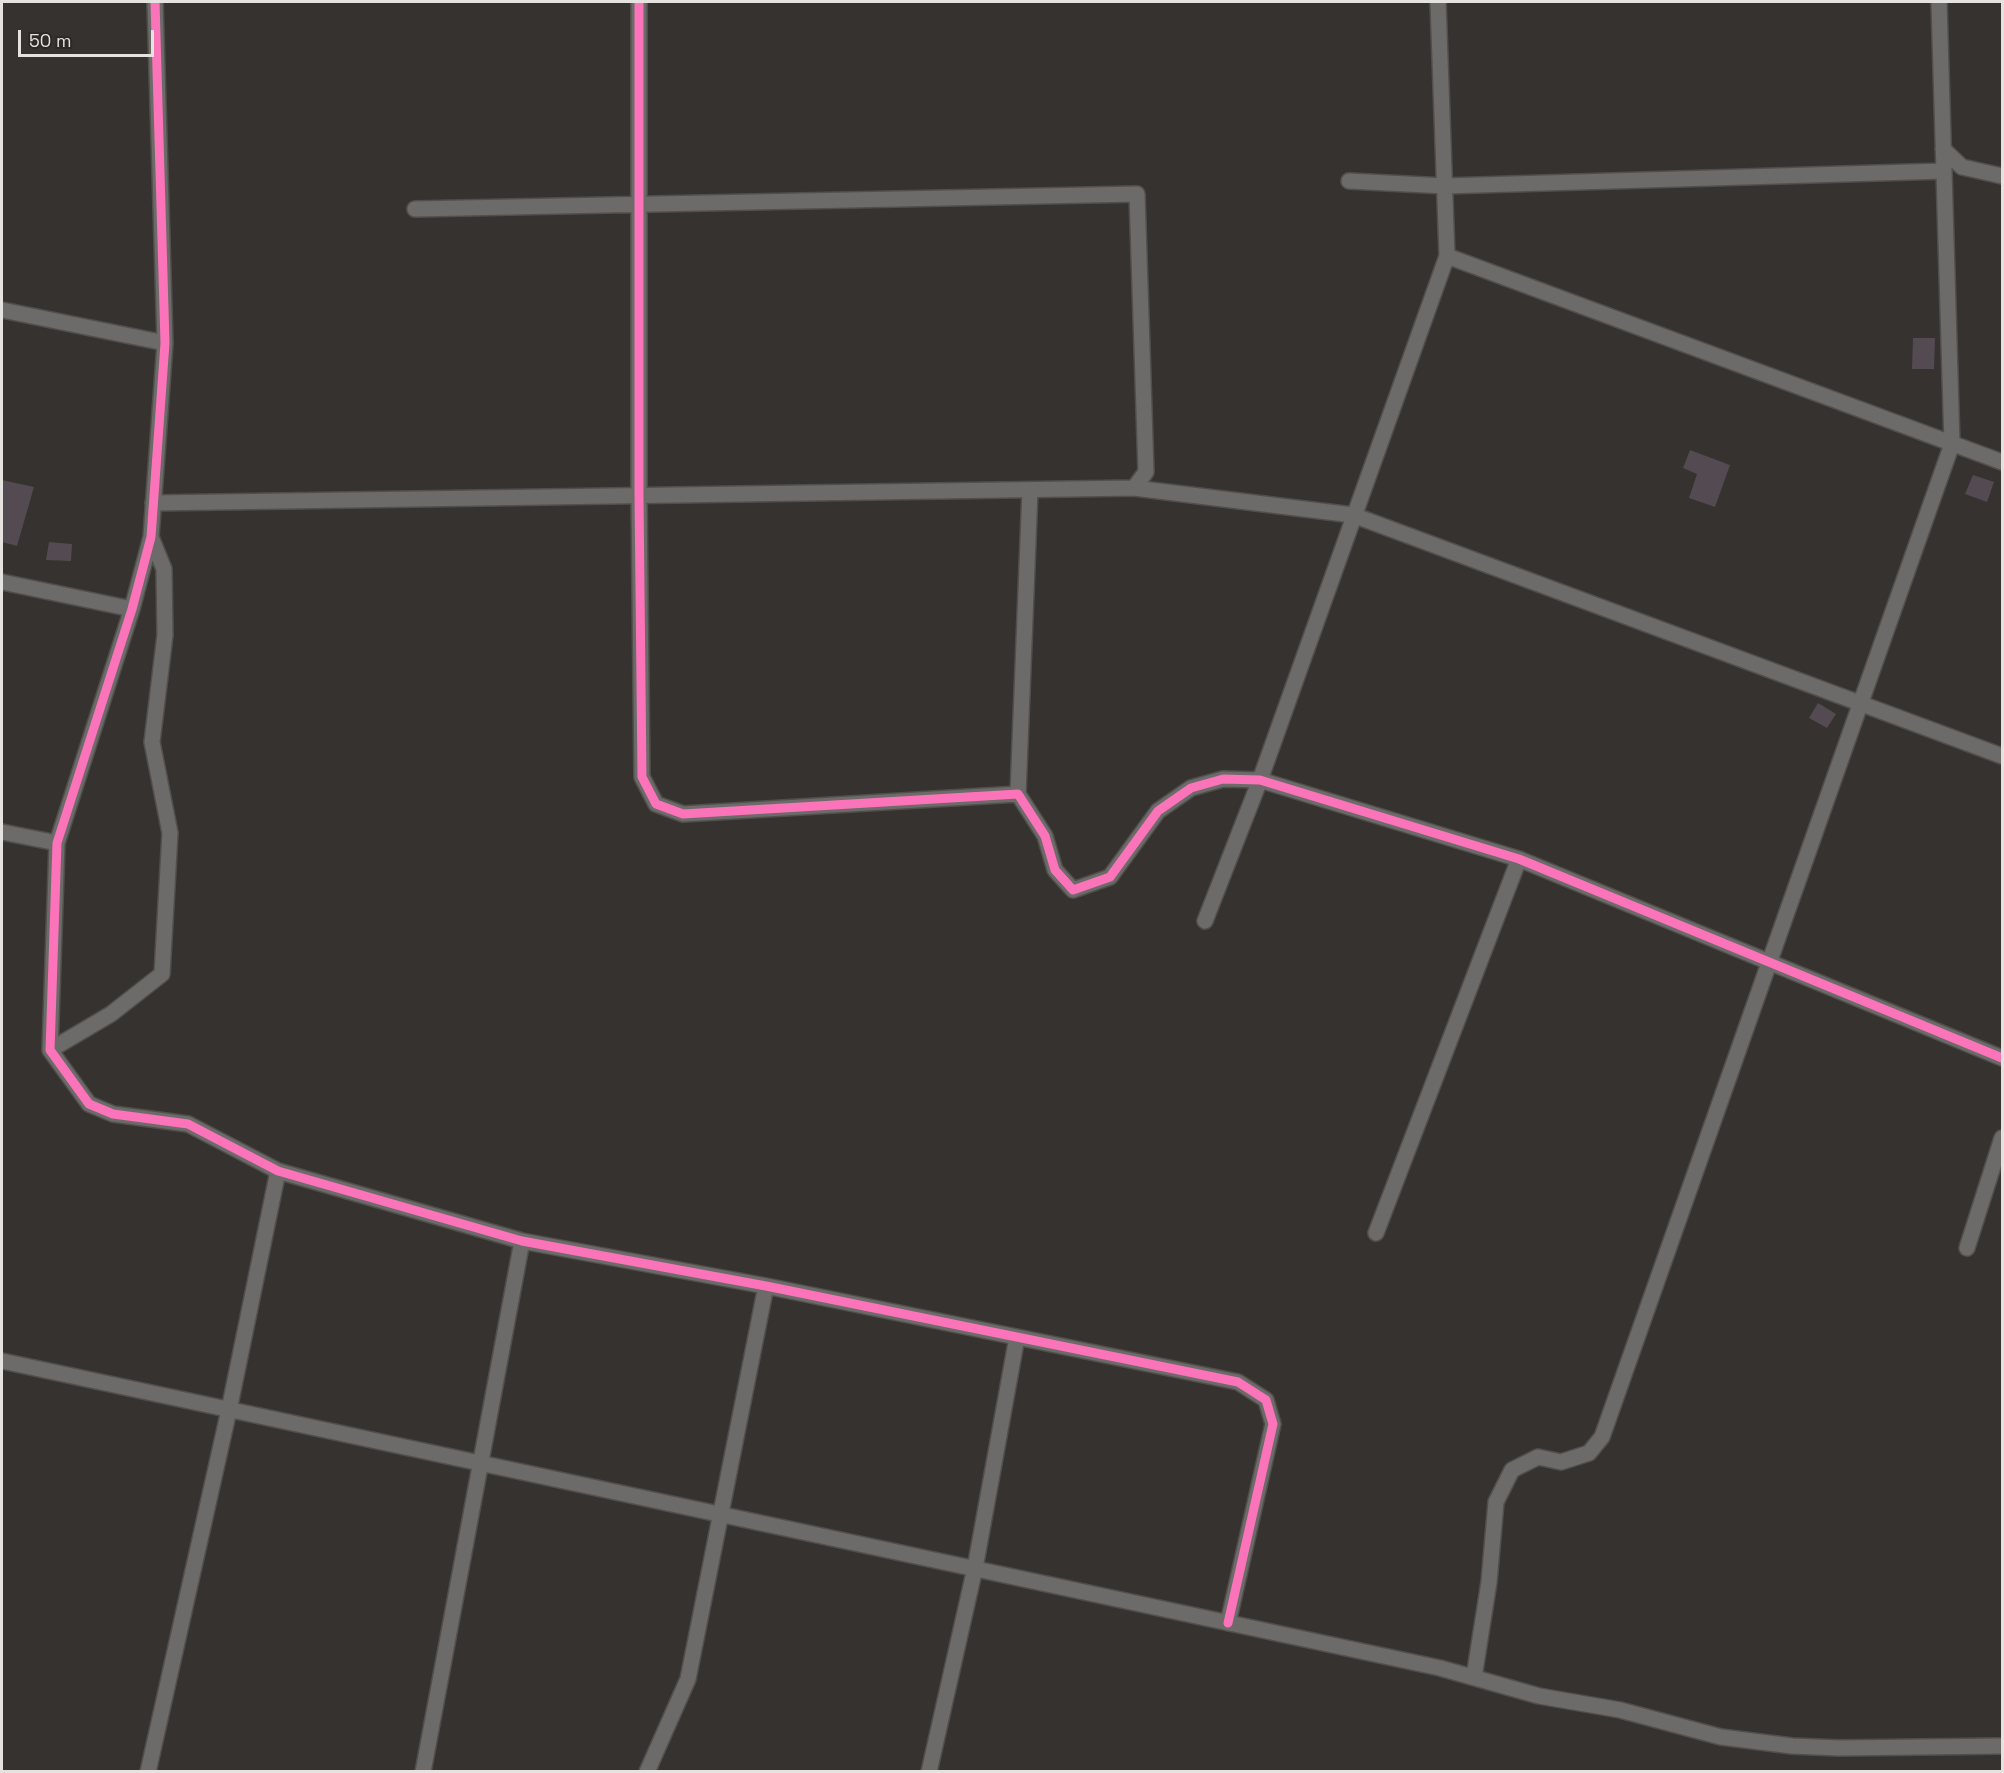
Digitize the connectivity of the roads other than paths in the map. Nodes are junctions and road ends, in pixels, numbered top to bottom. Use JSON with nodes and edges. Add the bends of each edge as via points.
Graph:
{"nodes":[{"id":1,"x":155,"y":2,"type":"edge"},
{"id":2,"x":639,"y":2,"type":"edge"},
{"id":3,"x":1438,"y":2,"type":"edge"},
{"id":4,"x":1939,"y":2,"type":"edge"},
{"id":5,"x":1943,"y":149,"type":"junction"},
{"id":6,"x":1944,"y":171,"type":"junction"},
{"id":7,"x":2002,"y":176,"type":"edge"},
{"id":8,"x":1349,"y":181,"type":"dead end"},
{"id":9,"x":1445,"y":186,"type":"junction"},
{"id":10,"x":639,"y":206,"type":"junction"},
{"id":11,"x":415,"y":210,"type":"dead end"},
{"id":12,"x":1447,"y":256,"type":"junction"},
{"id":13,"x":2,"y":310,"type":"edge"},
{"id":14,"x":165,"y":344,"type":"junction"},
{"id":15,"x":1952,"y":444,"type":"junction"},
{"id":16,"x":2002,"y":462,"type":"edge"},
{"id":17,"x":1134,"y":488,"type":"junction"},
{"id":18,"x":1030,"y":490,"type":"junction"},
{"id":19,"x":639,"y":496,"type":"junction"},
{"id":20,"x":153,"y":503,"type":"junction"},
{"id":21,"x":1353,"y":516,"type":"junction"},
{"id":22,"x":151,"y":537,"type":"junction"},
{"id":23,"x":2,"y":582,"type":"edge"},
{"id":24,"x":132,"y":609,"type":"junction"},
{"id":25,"x":1862,"y":704,"type":"junction"},
{"id":26,"x":2002,"y":756,"type":"edge"},
{"id":27,"x":1260,"y":780,"type":"junction"},
{"id":28,"x":1018,"y":794,"type":"junction"},
{"id":29,"x":2,"y":832,"type":"edge"},
{"id":30,"x":57,"y":843,"type":"junction"},
{"id":31,"x":1520,"y":860,"type":"junction"},
{"id":32,"x":1205,"y":921,"type":"dead end"},
{"id":33,"x":1770,"y":963,"type":"junction"},
{"id":34,"x":50,"y":1050,"type":"junction"},
{"id":35,"x":2002,"y":1058,"type":"edge"},
{"id":36,"x":2002,"y":1138,"type":"edge"},
{"id":37,"x":278,"y":1171,"type":"junction"},
{"id":38,"x":1376,"y":1233,"type":"dead end"},
{"id":39,"x":522,"y":1241,"type":"junction"},
{"id":40,"x":1967,"y":1248,"type":"dead end"},
{"id":41,"x":766,"y":1286,"type":"junction"},
{"id":42,"x":1017,"y":1337,"type":"junction"},
{"id":43,"x":2,"y":1361,"type":"edge"},
{"id":44,"x":229,"y":1410,"type":"junction"},
{"id":45,"x":479,"y":1463,"type":"junction"},
{"id":46,"x":721,"y":1514,"type":"junction"},
{"id":47,"x":975,"y":1568,"type":"junction"},
{"id":48,"x":1228,"y":1623,"type":"junction"},
{"id":49,"x":1474,"y":1677,"type":"junction"},
{"id":50,"x":2002,"y":1746,"type":"edge"},
{"id":51,"x":148,"y":1772,"type":"edge"},
{"id":52,"x":423,"y":1772,"type":"edge"},
{"id":53,"x":647,"y":1772,"type":"edge"},
{"id":54,"x":929,"y":1772,"type":"edge"}],
"edges":[{"from":1,"to":14,"type":"street"},
{"from":2,"to":10,"type":"street"},
{"from":3,"to":9,"type":"street"},
{"from":4,"to":5,"type":"street"},
{"from":5,"to":6,"type":"street"},
{"from":5,"to":7,"type":"street","via":[[1962,167]]},
{"from":6,"to":9,"type":"street"},
{"from":6,"to":15,"type":"street"},
{"from":8,"to":9,"type":"street"},
{"from":9,"to":12,"type":"street"},
{"from":10,"to":11,"type":"street"},
{"from":10,"to":17,"type":"street","via":[[1137,194],[1146,472]]},
{"from":10,"to":19,"type":"street"},
{"from":12,"to":15,"type":"street"},
{"from":12,"to":21,"type":"street"},
{"from":13,"to":14,"type":"street"},
{"from":14,"to":20,"type":"street"},
{"from":15,"to":16,"type":"street"},
{"from":15,"to":25,"type":"street"},
{"from":17,"to":18,"type":"street"},
{"from":17,"to":21,"type":"street"},
{"from":18,"to":19,"type":"street"},
{"from":18,"to":28,"type":"street"},
{"from":19,"to":20,"type":"street"},
{"from":19,"to":28,"type":"street","via":[[642,777],[656,804],[683,814]]},
{"from":20,"to":22,"type":"street"},
{"from":21,"to":25,"type":"street"},
{"from":21,"to":27,"type":"street"},
{"from":22,"to":24,"type":"street"},
{"from":22,"to":34,"type":"street","via":[[164,569],[165,635],[152,742],[170,833],[162,974],[111,1014]]},
{"from":23,"to":24,"type":"street"},
{"from":24,"to":30,"type":"street"},
{"from":25,"to":26,"type":"street"},
{"from":25,"to":33,"type":"street"},
{"from":27,"to":28,"type":"street","via":[[1223,779],[1191,788],[1158,811],[1110,877],[1073,890],[1055,870],[1045,837]]},
{"from":27,"to":31,"type":"street"},
{"from":27,"to":32,"type":"street"},
{"from":29,"to":30,"type":"street"},
{"from":30,"to":34,"type":"street"},
{"from":31,"to":33,"type":"street"},
{"from":31,"to":38,"type":"street"},
{"from":33,"to":35,"type":"street"},
{"from":33,"to":49,"type":"street","via":[[1602,1437],[1589,1453],[1561,1462],[1538,1457],[1512,1470],[1496,1502],[1489,1582]]},
{"from":34,"to":37,"type":"street","via":[[89,1104],[113,1114],[188,1124]]},
{"from":36,"to":40,"type":"street"},
{"from":37,"to":39,"type":"street"},
{"from":37,"to":44,"type":"street"},
{"from":39,"to":41,"type":"street"},
{"from":39,"to":45,"type":"street"},
{"from":41,"to":42,"type":"street"},
{"from":41,"to":46,"type":"street"},
{"from":42,"to":47,"type":"street"},
{"from":42,"to":48,"type":"street","via":[[1238,1382],[1266,1400],[1273,1424]]},
{"from":43,"to":44,"type":"street"},
{"from":44,"to":45,"type":"street"},
{"from":44,"to":51,"type":"street"},
{"from":45,"to":46,"type":"street"},
{"from":45,"to":52,"type":"street"},
{"from":46,"to":47,"type":"street"},
{"from":46,"to":53,"type":"street","via":[[688,1679]]},
{"from":47,"to":48,"type":"street"},
{"from":47,"to":54,"type":"street"},
{"from":48,"to":49,"type":"street"},
{"from":49,"to":50,"type":"street","via":[[1539,1696],[1620,1710],[1721,1737],[1780,1745]]}]}
